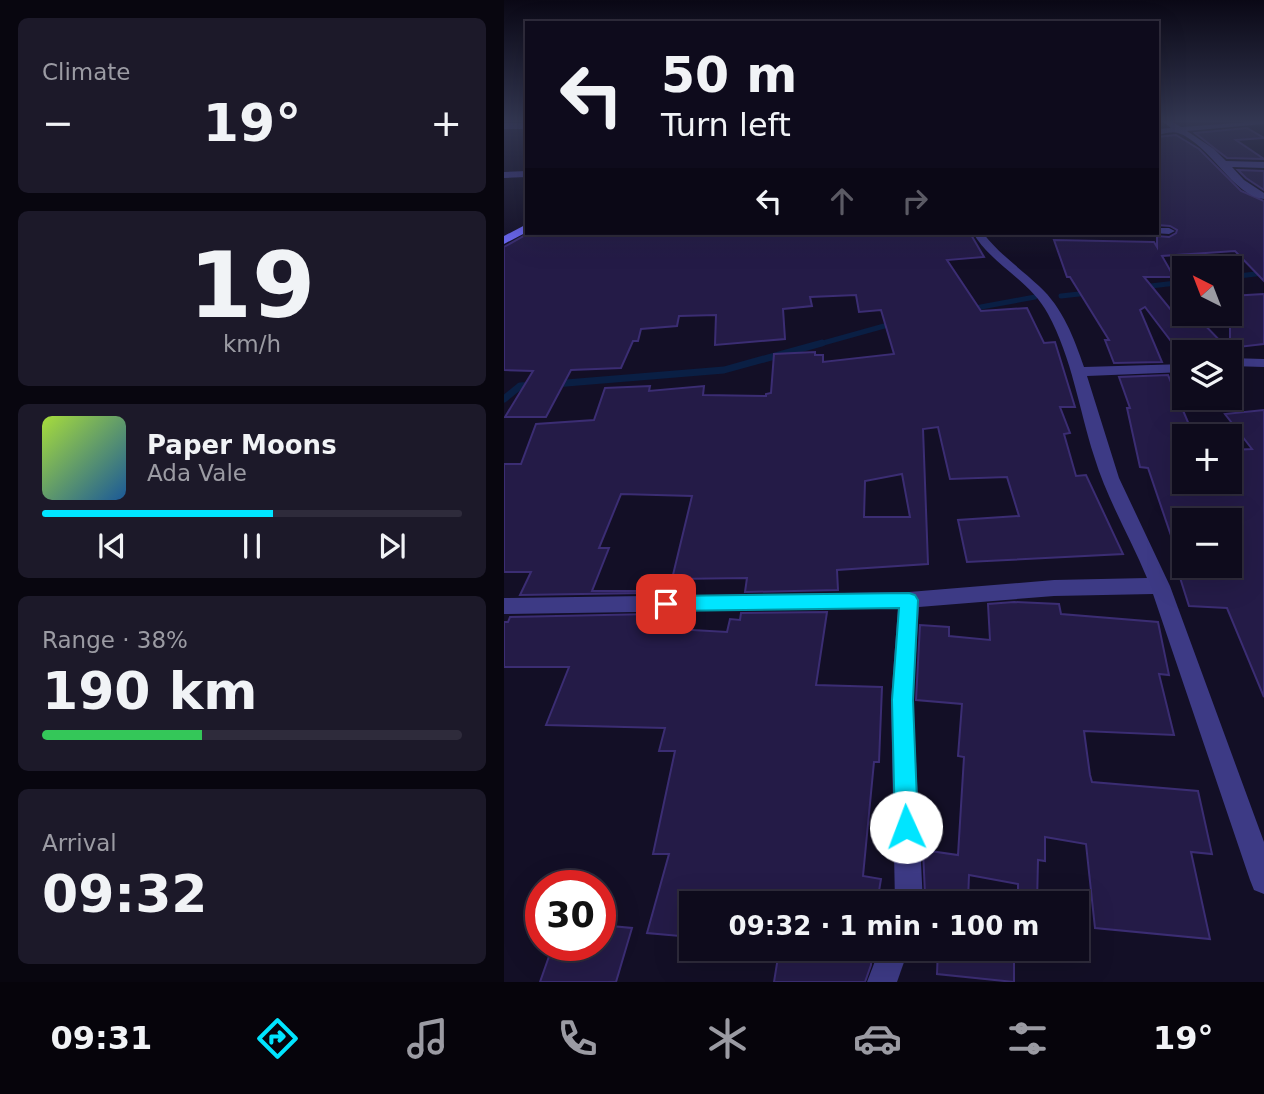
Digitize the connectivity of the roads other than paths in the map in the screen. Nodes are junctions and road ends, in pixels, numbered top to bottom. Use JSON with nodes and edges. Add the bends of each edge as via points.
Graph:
{"nodes":[{"id":1,"x":1226,"y":167,"type":"edge"},
{"id":2,"x":525,"y":174,"type":"edge"},
{"id":3,"x":504,"y":175,"type":"edge"},
{"id":4,"x":1262,"y":196,"type":"dead end"},
{"id":5,"x":525,"y":227,"type":"edge"},
{"id":6,"x":979,"y":235,"type":"edge"},
{"id":7,"x":504,"y":241,"type":"edge"},
{"id":8,"x":1242,"y":362,"type":"edge"},
{"id":9,"x":1264,"y":363,"type":"edge"},
{"id":10,"x":1172,"y":368,"type":"edge"},
{"id":11,"x":1079,"y":372,"type":"junction"},
{"id":12,"x":1160,"y":586,"type":"junction"},
{"id":13,"x":909,"y":600,"type":"junction"},
{"id":14,"x":504,"y":606,"type":"edge"},
{"id":15,"x":1264,"y":880,"type":"edge"},
{"id":16,"x":909,"y":891,"type":"edge"},
{"id":17,"x":890,"y":961,"type":"edge"},
{"id":18,"x":882,"y":982,"type":"edge"}],
"edges":[{"from":1,"to":4,"type":"street"},
{"from":2,"to":3,"type":"street"},
{"from":5,"to":7,"type":"street"},
{"from":6,"to":11,"type":"street","via":[[1006,266],[1032,283],[1044,298]]},
{"from":8,"to":9,"type":"street"},
{"from":10,"to":11,"type":"street"},
{"from":11,"to":12,"type":"street","via":[[1109,477]]},
{"from":12,"to":13,"type":"street","via":[[1054,588]]},
{"from":12,"to":15,"type":"street"},
{"from":13,"to":14,"type":"street"},
{"from":13,"to":16,"type":"street","via":[[902,700]]},
{"from":17,"to":18,"type":"street"}]}
